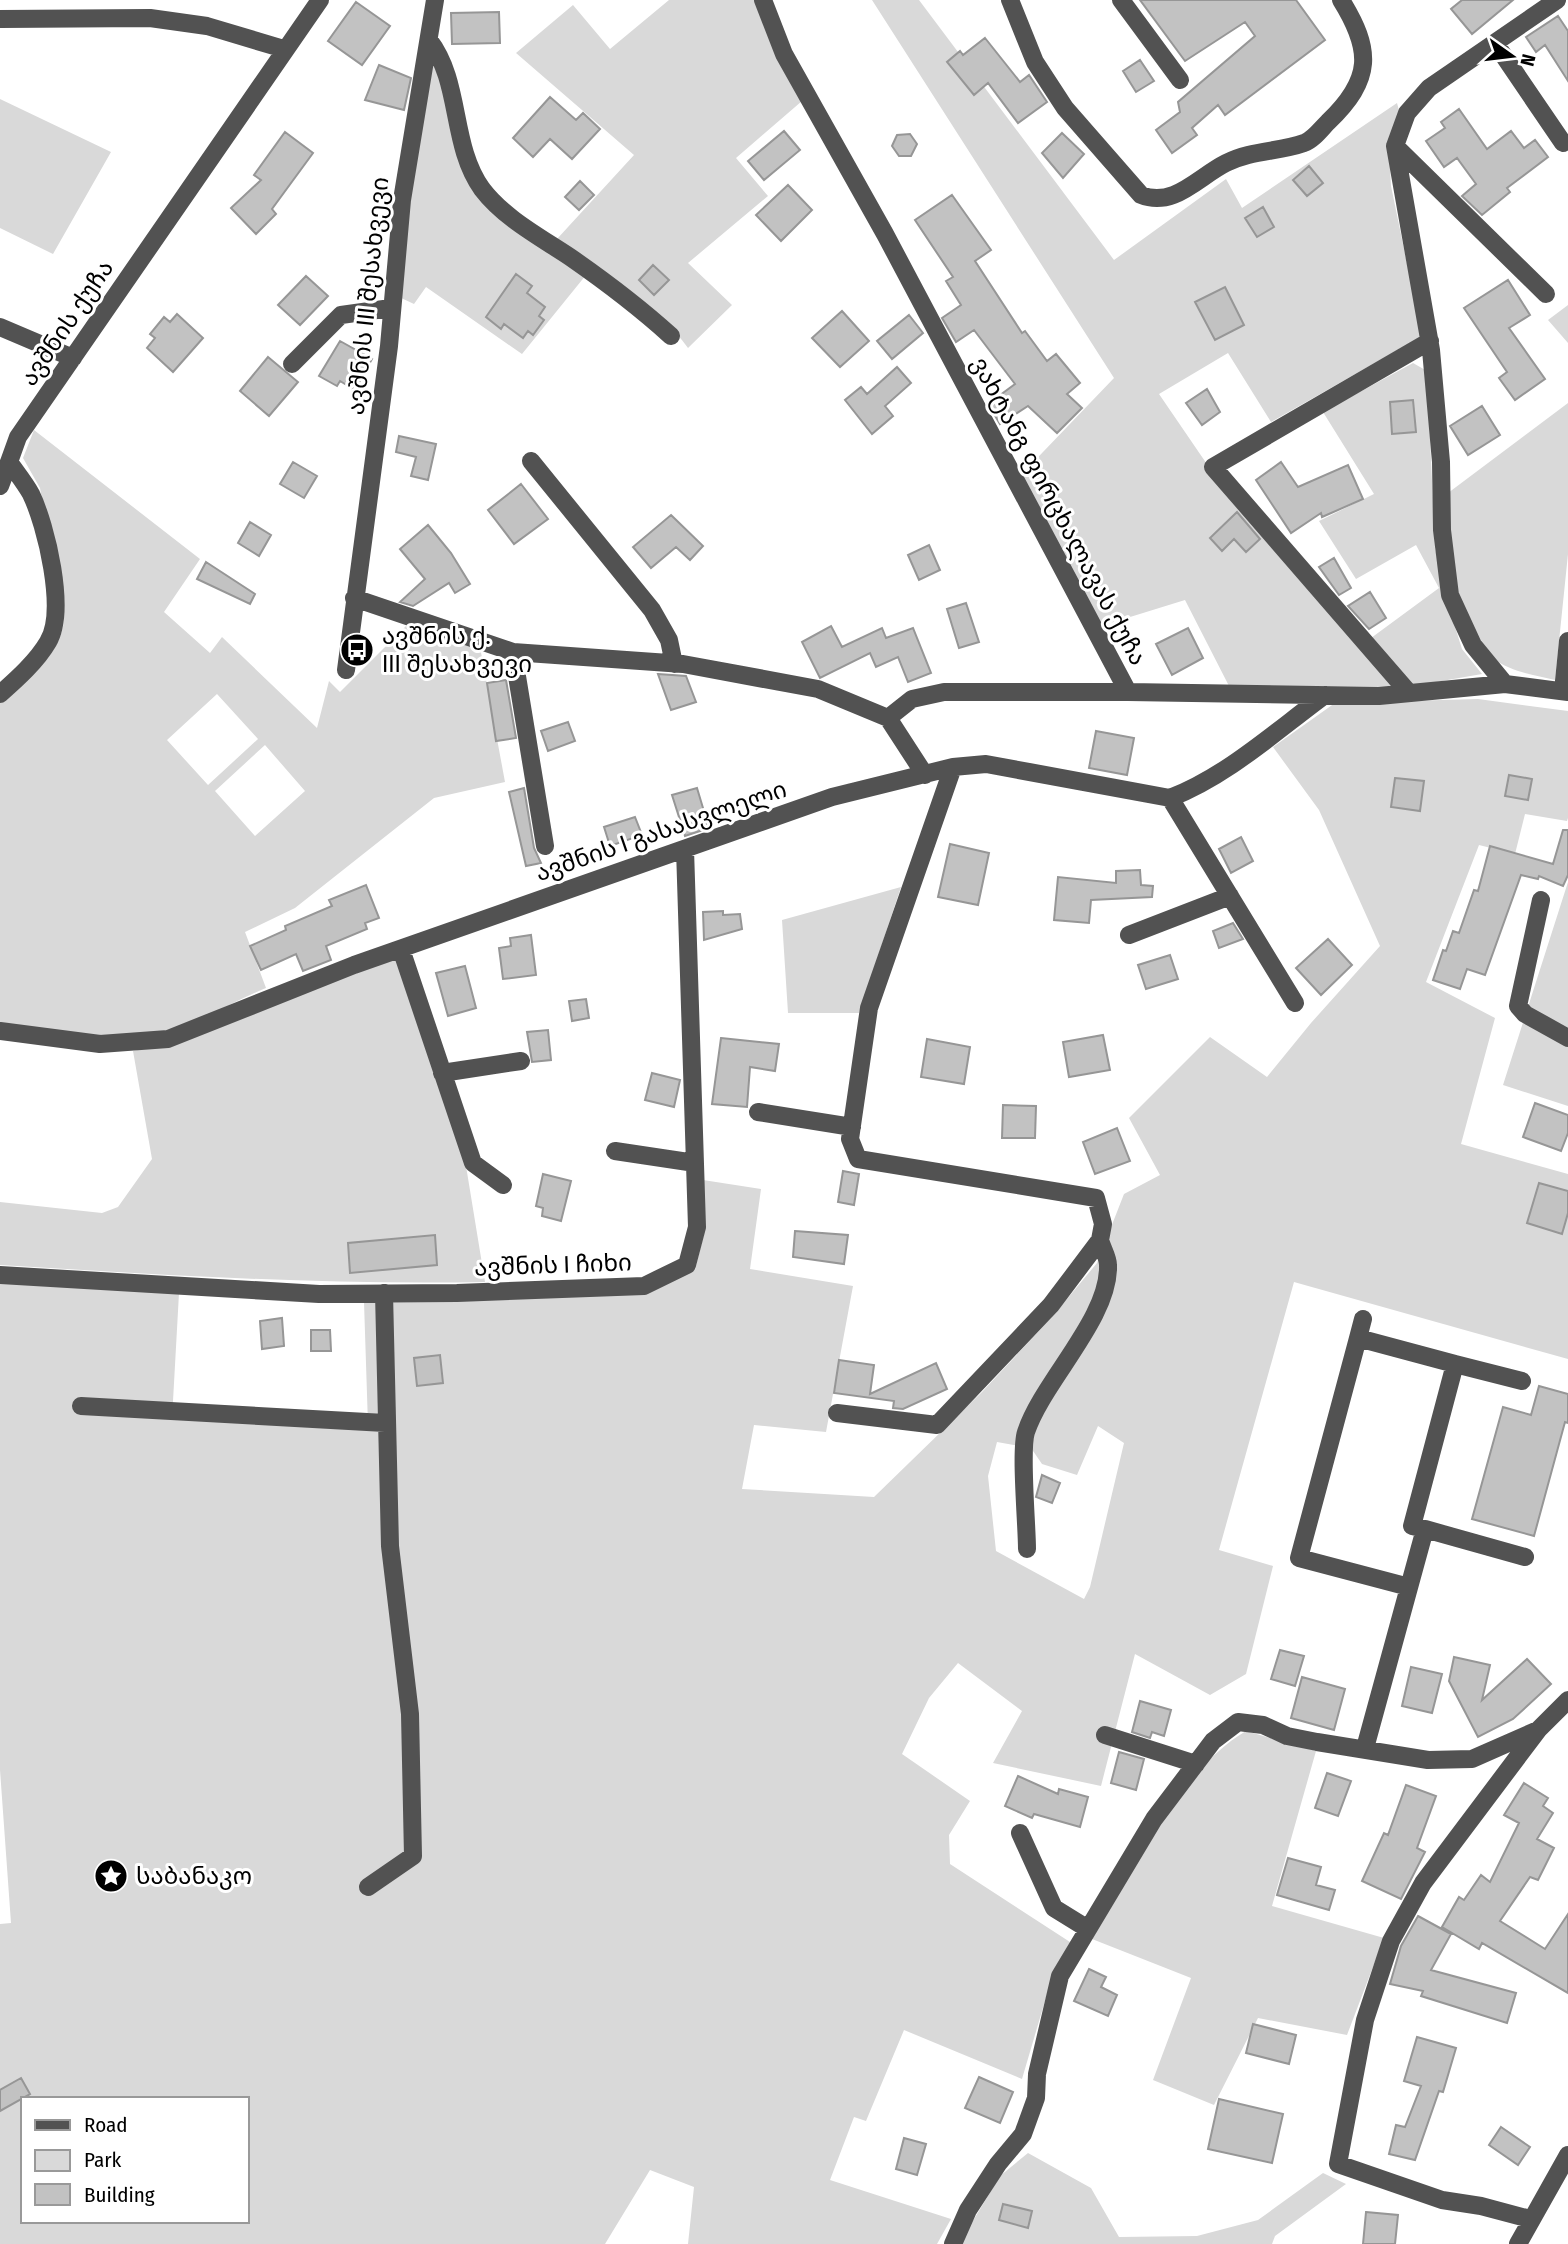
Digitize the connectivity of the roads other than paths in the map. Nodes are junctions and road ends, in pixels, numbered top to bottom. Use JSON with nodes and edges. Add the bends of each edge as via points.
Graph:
{"nodes":[{"id":1,"x":320,"y":0,"type":"edge"},
{"id":2,"x":435,"y":0,"type":"edge"},
{"id":3,"x":763,"y":0,"type":"edge"},
{"id":4,"x":1010,"y":0,"type":"edge"},
{"id":5,"x":1121,"y":0,"type":"edge"},
{"id":6,"x":1341,"y":0,"type":"edge"},
{"id":7,"x":1557,"y":0,"type":"edge"},
{"id":8,"x":0,"y":19,"type":"edge"},
{"id":9,"x":429,"y":40,"type":"junction"},
{"id":10,"x":1494,"y":43,"type":"junction"},
{"id":11,"x":284,"y":49,"type":"junction"},
{"id":12,"x":1180,"y":80,"type":"dead end"},
{"id":13,"x":1563,"y":143,"type":"dead end"},
{"id":14,"x":1395,"y":146,"type":"junction"},
{"id":15,"x":1546,"y":294,"type":"dead end"},
{"id":16,"x":391,"y":308,"type":"junction"},
{"id":17,"x":0,"y":327,"type":"edge"},
{"id":18,"x":671,"y":335,"type":"dead end"},
{"id":19,"x":1430,"y":341,"type":"junction"},
{"id":20,"x":73,"y":358,"type":"junction"},
{"id":21,"x":292,"y":364,"type":"dead end"},
{"id":22,"x":531,"y":461,"type":"dead end"},
{"id":23,"x":9,"y":462,"type":"junction"},
{"id":24,"x":0,"y":486,"type":"edge"},
{"id":25,"x":354,"y":598,"type":"junction"},
{"id":26,"x":1568,"y":641,"type":"edge"},
{"id":27,"x":513,"y":652,"type":"junction"},
{"id":28,"x":674,"y":664,"type":"junction"},
{"id":29,"x":346,"y":670,"type":"dead end"},
{"id":30,"x":1505,"y":684,"type":"junction"},
{"id":31,"x":1128,"y":692,"type":"junction"},
{"id":32,"x":1566,"y":692,"type":"edge"},
{"id":33,"x":1409,"y":693,"type":"junction"},
{"id":34,"x":0,"y":694,"type":"edge"},
{"id":35,"x":1325,"y":695,"type":"junction"},
{"id":36,"x":887,"y":718,"type":"junction"},
{"id":37,"x":953,"y":768,"type":"junction"},
{"id":38,"x":925,"y":775,"type":"junction"},
{"id":39,"x":1170,"y":798,"type":"junction"},
{"id":40,"x":545,"y":846,"type":"dead end"},
{"id":41,"x":685,"y":849,"type":"junction"},
{"id":42,"x":1230,"y":895,"type":"junction"},
{"id":43,"x":1541,"y":900,"type":"dead end"},
{"id":44,"x":1129,"y":935,"type":"dead end"},
{"id":45,"x":401,"y":949,"type":"junction"},
{"id":46,"x":1295,"y":1003,"type":"dead end"},
{"id":47,"x":0,"y":1031,"type":"edge"},
{"id":48,"x":1568,"y":1038,"type":"edge"},
{"id":49,"x":521,"y":1061,"type":"dead end"},
{"id":50,"x":442,"y":1073,"type":"junction"},
{"id":51,"x":758,"y":1112,"type":"dead end"},
{"id":52,"x":852,"y":1127,"type":"junction"},
{"id":53,"x":615,"y":1151,"type":"dead end"},
{"id":54,"x":695,"y":1163,"type":"junction"},
{"id":55,"x":503,"y":1185,"type":"dead end"},
{"id":56,"x":1100,"y":1240,"type":"junction"},
{"id":57,"x":0,"y":1275,"type":"edge"},
{"id":58,"x":384,"y":1293,"type":"junction"},
{"id":59,"x":1363,"y":1319,"type":"dead end"},
{"id":60,"x":1358,"y":1338,"type":"junction"},
{"id":61,"x":1455,"y":1364,"type":"junction"},
{"id":62,"x":1522,"y":1381,"type":"dead end"},
{"id":63,"x":81,"y":1406,"type":"dead end"},
{"id":64,"x":837,"y":1413,"type":"dead end"},
{"id":65,"x":385,"y":1423,"type":"junction"},
{"id":66,"x":1424,"y":1530,"type":"junction"},
{"id":67,"x":1027,"y":1549,"type":"dead end"},
{"id":68,"x":1525,"y":1557,"type":"dead end"},
{"id":69,"x":1409,"y":1587,"type":"junction"},
{"id":70,"x":1568,"y":1700,"type":"edge"},
{"id":71,"x":1538,"y":1730,"type":"junction"},
{"id":72,"x":1105,"y":1735,"type":"dead end"},
{"id":73,"x":1365,"y":1748,"type":"junction"},
{"id":74,"x":1196,"y":1764,"type":"junction"},
{"id":75,"x":1020,"y":1833,"type":"dead end"},
{"id":76,"x":368,"y":1887,"type":"dead end"},
{"id":77,"x":1087,"y":1930,"type":"junction"},
{"id":78,"x":1568,"y":2155,"type":"edge"},
{"id":79,"x":1530,"y":2219,"type":"junction"},
{"id":80,"x":953,"y":2244,"type":"edge"},
{"id":81,"x":1518,"y":2244,"type":"edge"}],
"edges":[{"from":1,"to":11,"type":"street","name":"ავშნის ქუჩა"},
{"from":2,"to":9,"type":"street","name":"ავშნის III შესახვევი"},
{"from":3,"to":31,"type":"street","name":"ვახტანგ ფირცხალავას ქუჩა","via":[[784,54]]},
{"from":4,"to":6,"type":"street","via":[[1035,62],[1065,108],[1141,195],[1154,200],[1168,199],[1227,162],[1307,142],[1340,110],[1362,75],[1365,51],[1359,29]]},
{"from":5,"to":12,"type":"street"},
{"from":7,"to":10,"type":"street"},
{"from":8,"to":11,"type":"street","via":[[150,18],[207,26]]},
{"from":9,"to":16,"type":"street","name":"ავშნის III შესახვევი","via":[[401,200]]},
{"from":9,"to":18,"type":"street","via":[[449,74],[463,139],[482,188],[503,211],[628,297]]},
{"from":10,"to":13,"type":"street"},
{"from":10,"to":14,"type":"street","via":[[1429,88],[1407,113]]},
{"from":11,"to":20,"type":"street","name":"ავშნის ქუჩა"},
{"from":14,"to":15,"type":"street"},
{"from":14,"to":19,"type":"street"},
{"from":16,"to":21,"type":"street","via":[[341,315]]},
{"from":16,"to":25,"type":"street","name":"ავშნის III შესახვევი"},
{"from":17,"to":20,"type":"street"},
{"from":19,"to":30,"type":"street","via":[[1450,595],[1473,645]]},
{"from":19,"to":33,"type":"street","via":[[1213,467]]},
{"from":20,"to":23,"type":"street","name":"ავშნის ქუჩა","via":[[18,437]]},
{"from":22,"to":28,"type":"street","via":[[652,610],[669,640]]},
{"from":23,"to":24,"type":"street","name":"ავშნის ქუჩა"},
{"from":23,"to":34,"type":"street","via":[[30,492],[42,526],[52,572],[55,621],[49,641]]},
{"from":25,"to":27,"type":"street"},
{"from":25,"to":29,"type":"street","name":"ავშნის III შესახვევი"},
{"from":26,"to":32,"type":"street"},
{"from":27,"to":28,"type":"street"},
{"from":27,"to":40,"type":"street"},
{"from":28,"to":36,"type":"street","via":[[818,689]]},
{"from":30,"to":32,"type":"street","name":"ვახტანგ ფირცხალავას ქუჩა"},
{"from":30,"to":33,"type":"street","name":"ვახტანგ ფირცხალავას ქუჩა"},
{"from":31,"to":35,"type":"street","name":"ვახტანგ ფირცხალავას ქუჩა"},
{"from":31,"to":36,"type":"street","via":[[944,692],[912,699]]},
{"from":33,"to":35,"type":"street","name":"ვახტანგ ფირცხალავას ქუჩა"},
{"from":35,"to":39,"type":"street","via":[[1223,769]]},
{"from":36,"to":38,"type":"street"},
{"from":37,"to":38,"type":"street","name":"ავშნის I გასასვლელი"},
{"from":37,"to":39,"type":"street","name":"ავშნის I გასასვლელი","via":[[986,764]]},
{"from":37,"to":52,"type":"street","via":[[869,1008]]},
{"from":38,"to":41,"type":"street","name":"ავშნის I გასასვლელი","via":[[832,797]]},
{"from":39,"to":42,"type":"street"},
{"from":41,"to":45,"type":"street","name":"ავშნის I გასასვლელი"},
{"from":41,"to":54,"type":"street","name":"ავშნის I ჩიხი"},
{"from":42,"to":44,"type":"street"},
{"from":42,"to":46,"type":"street"},
{"from":43,"to":48,"type":"street","via":[[1518,1006]]},
{"from":45,"to":47,"type":"street","name":"ავშნის I გასასვლელი","via":[[168,1039],[100,1044]]},
{"from":45,"to":50,"type":"street"},
{"from":49,"to":50,"type":"street"},
{"from":50,"to":55,"type":"street","via":[[473,1163]]},
{"from":51,"to":52,"type":"street"},
{"from":52,"to":56,"type":"street","via":[[850,1139],[858,1159],[1097,1198],[1103,1224]]},
{"from":53,"to":54,"type":"street"},
{"from":54,"to":58,"type":"street","name":"ავშნის I ჩიხი","via":[[697,1227],[687,1265],[644,1286]]},
{"from":56,"to":64,"type":"street","via":[[1051,1305],[937,1425]]},
{"from":56,"to":67,"type":"street","via":[[1108,1264],[1105,1290],[1024,1434]]},
{"from":57,"to":58,"type":"street","name":"ავშნის I ჩიხი","via":[[319,1294]]},
{"from":58,"to":65,"type":"street"},
{"from":59,"to":60,"type":"street"},
{"from":60,"to":61,"type":"street"},
{"from":60,"to":69,"type":"street","via":[[1299,1558]]},
{"from":61,"to":62,"type":"street"},
{"from":61,"to":66,"type":"street","via":[[1412,1526]]},
{"from":63,"to":65,"type":"street"},
{"from":65,"to":76,"type":"street","via":[[390,1546],[410,1714],[413,1856]]},
{"from":66,"to":68,"type":"street"},
{"from":66,"to":69,"type":"street"},
{"from":69,"to":73,"type":"street"},
{"from":70,"to":71,"type":"street"},
{"from":71,"to":73,"type":"street","via":[[1472,1759],[1428,1760]]},
{"from":71,"to":79,"type":"street","via":[[1423,1883],[1391,1941],[1365,2020],[1338,2164],[1442,2200]]},
{"from":72,"to":74,"type":"street"},
{"from":73,"to":74,"type":"street","via":[[1317,1742],[1238,1722],[1213,1741]]},
{"from":74,"to":77,"type":"street","via":[[1154,1818]]},
{"from":75,"to":77,"type":"street","via":[[1054,1909]]},
{"from":77,"to":80,"type":"street","via":[[1060,1976],[1037,2074],[1036,2098],[1023,2134],[968,2210]]},
{"from":78,"to":79,"type":"street"},
{"from":79,"to":81,"type":"street"}]}
